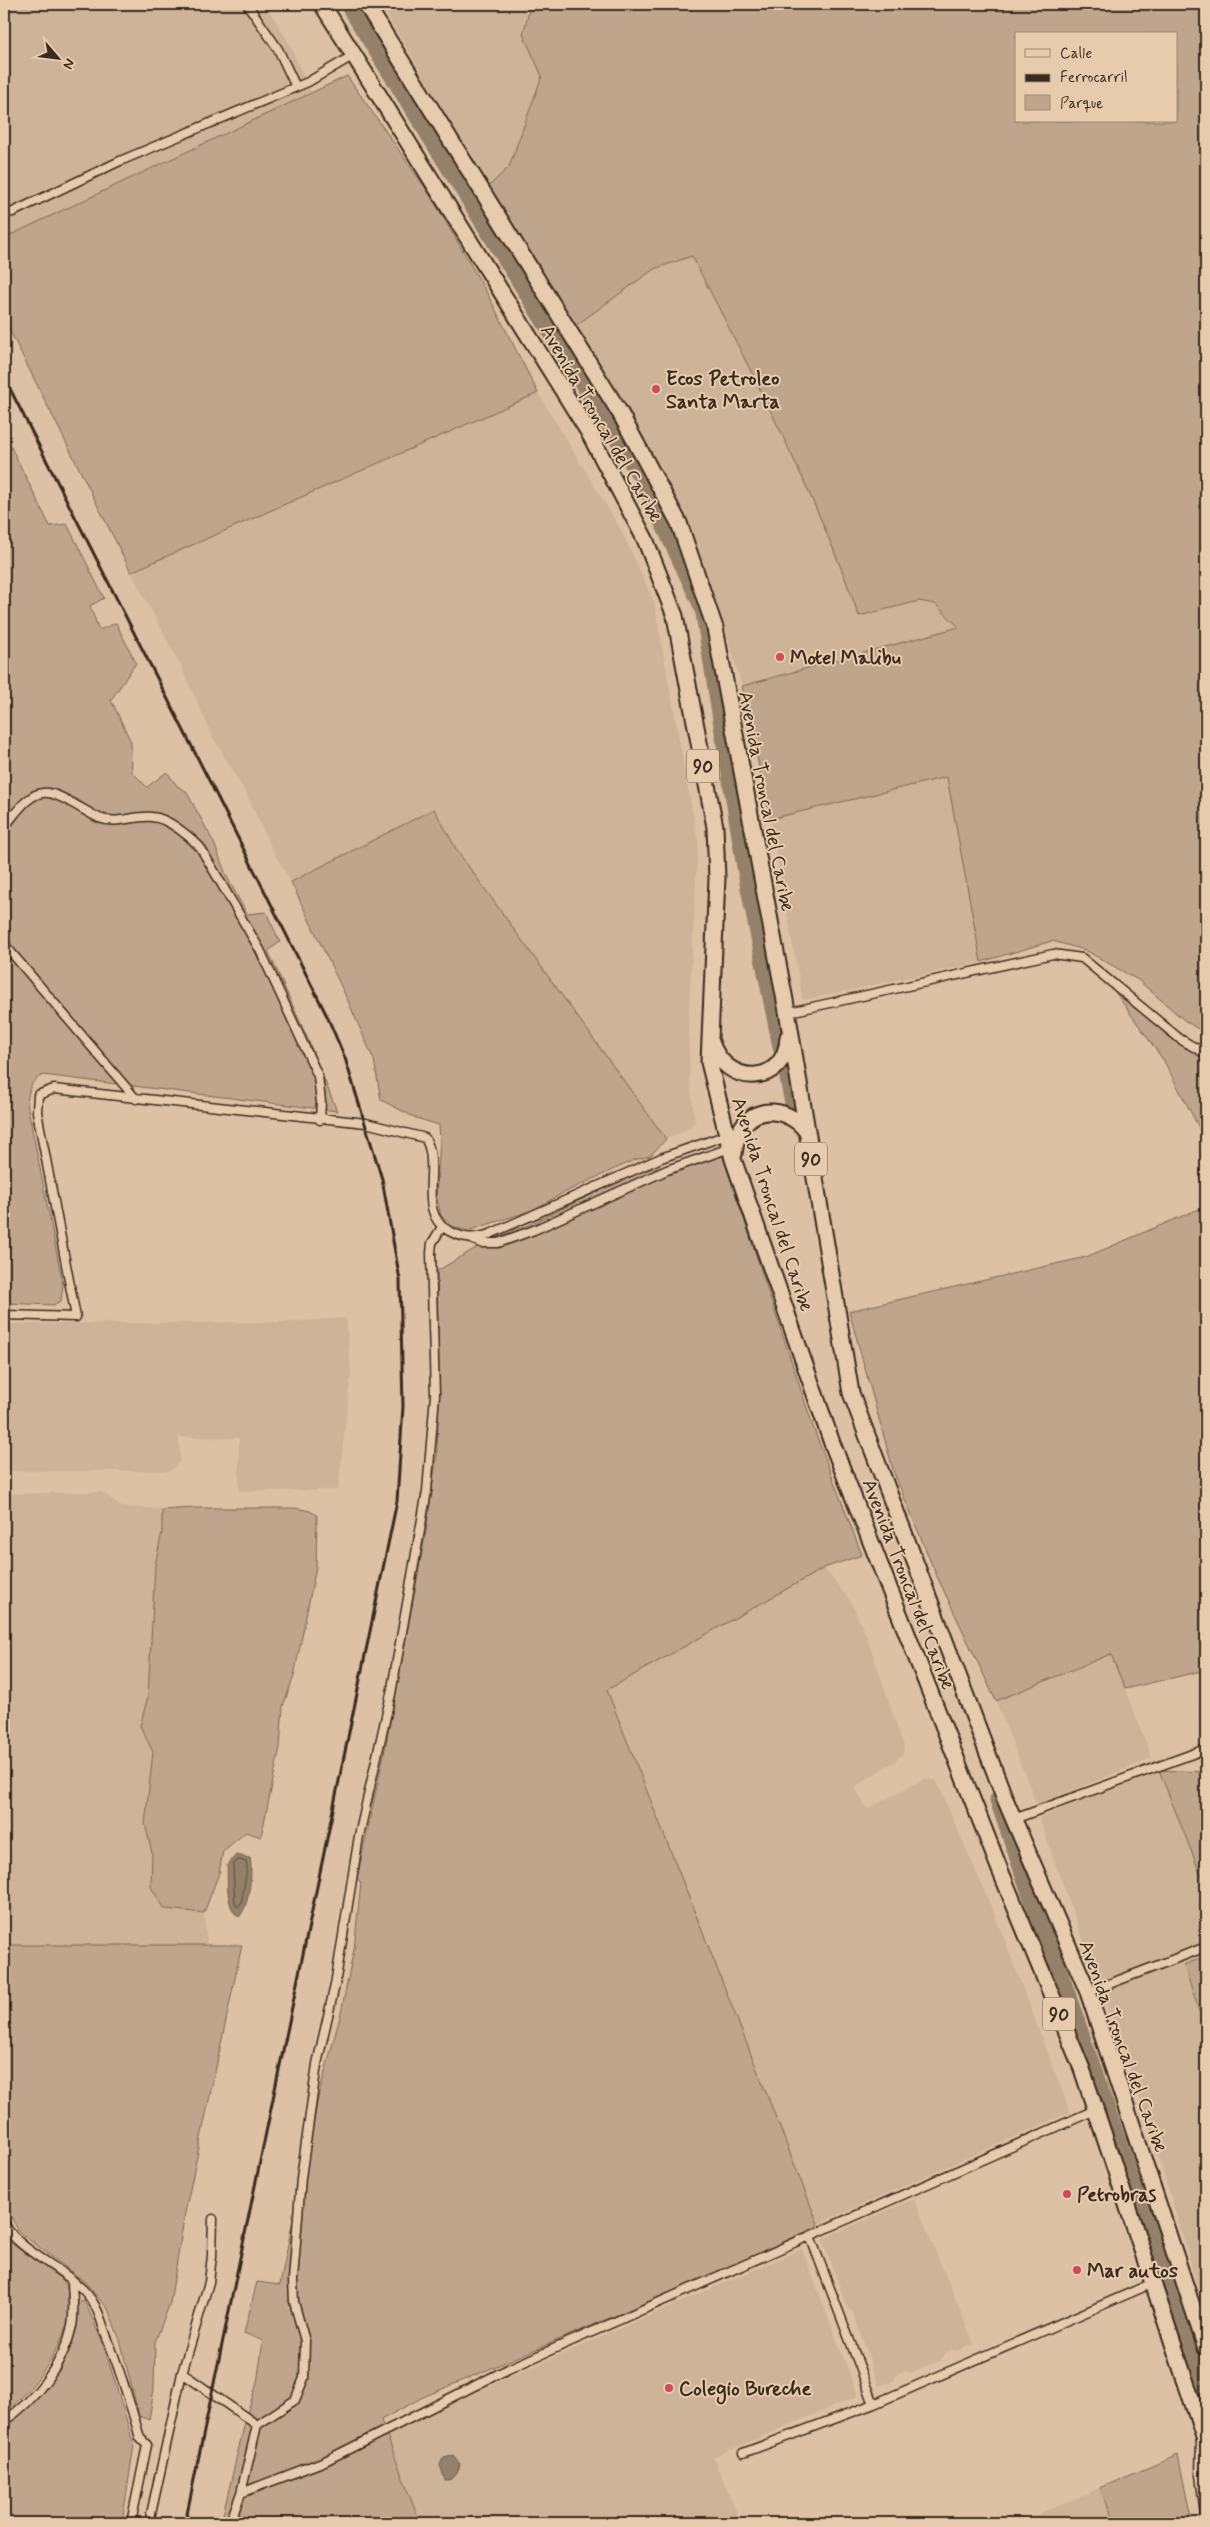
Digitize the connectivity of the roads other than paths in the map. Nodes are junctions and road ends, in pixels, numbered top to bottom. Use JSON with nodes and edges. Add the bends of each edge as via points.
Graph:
{"nodes":[{"id":1,"x":247,"y":4,"type":"edge"},
{"id":2,"x":322,"y":4,"type":"edge"},
{"id":3,"x":366,"y":4,"type":"edge"},
{"id":4,"x":354,"y":55,"type":"junction"},
{"id":5,"x":296,"y":87,"type":"junction"},
{"id":6,"x":4,"y":213,"type":"edge"},
{"id":7,"x":4,"y":827,"type":"edge"},
{"id":8,"x":4,"y":944,"type":"edge"},
{"id":9,"x":787,"y":1011,"type":"junction"},
{"id":10,"x":709,"y":1034,"type":"junction"},
{"id":11,"x":1206,"y":1054,"type":"edge"},
{"id":12,"x":136,"y":1099,"type":"junction"},
{"id":13,"x":320,"y":1120,"type":"junction"},
{"id":14,"x":807,"y":1132,"type":"junction"},
{"id":15,"x":730,"y":1147,"type":"junction"},
{"id":16,"x":442,"y":1226,"type":"junction"},
{"id":17,"x":471,"y":1239,"type":"junction"},
{"id":18,"x":4,"y":1315,"type":"edge"},
{"id":19,"x":1206,"y":1708,"type":"edge"},
{"id":20,"x":1206,"y":1722,"type":"edge"},
{"id":21,"x":1206,"y":1749,"type":"edge"},
{"id":22,"x":1014,"y":1819,"type":"junction"},
{"id":23,"x":1206,"y":1947,"type":"edge"},
{"id":24,"x":1088,"y":1992,"type":"junction"},
{"id":25,"x":1095,"y":2110,"type":"junction"},
{"id":26,"x":213,"y":2219,"type":"dead end"},
{"id":27,"x":4,"y":2222,"type":"edge"},
{"id":28,"x":810,"y":2236,"type":"junction"},
{"id":29,"x":72,"y":2280,"type":"junction"},
{"id":30,"x":1153,"y":2283,"type":"junction"},
{"id":31,"x":1206,"y":2348,"type":"edge"},
{"id":32,"x":182,"y":2373,"type":"junction"},
{"id":33,"x":874,"y":2404,"type":"junction"},
{"id":34,"x":4,"y":2421,"type":"edge"},
{"id":35,"x":257,"y":2425,"type":"junction"},
{"id":36,"x":1204,"y":2437,"type":"edge"},
{"id":37,"x":743,"y":2453,"type":"dead end"},
{"id":38,"x":241,"y":2493,"type":"junction"},
{"id":39,"x":1206,"y":2522,"type":"edge"},
{"id":40,"x":131,"y":2523,"type":"edge"},
{"id":41,"x":149,"y":2523,"type":"edge"},
{"id":42,"x":230,"y":2523,"type":"edge"}],
"edges":[{"from":1,"to":5,"type":"street","via":[[278,48]]},
{"from":2,"to":4,"type":"highway","name":"Avenida Troncal del Caribe","number":"90"},
{"from":3,"to":9,"type":"highway","name":"Avenida Troncal del Caribe","number":"90","via":[[620,413],[678,523],[715,628]]},
{"from":4,"to":5,"type":"street"},
{"from":4,"to":10,"type":"highway","name":"Avenida Troncal del Caribe","number":"90","via":[[588,432],[645,539],[675,616],[715,827],[717,878]]},
{"from":5,"to":6,"type":"street","via":[[120,161],[13,212]]},
{"from":7,"to":13,"type":"street","via":[[34,795],[45,792],[101,818],[117,821],[158,818],[194,841],[260,950],[314,1067],[321,1102]]},
{"from":8,"to":12,"type":"street"},
{"from":9,"to":10,"type":"highway","via":[[788,1050],[779,1064],[766,1073],[750,1076],[734,1072],[721,1062]]},
{"from":9,"to":11,"type":"street","via":[[1053,954],[1082,958],[1180,1040]]},
{"from":9,"to":14,"type":"highway","name":"Avenida Troncal del Caribe","number":"90"},
{"from":10,"to":15,"type":"highway","name":"Avenida Troncal del Caribe","number":"90","via":[[709,1062]]},
{"from":12,"to":13,"type":"street"},
{"from":12,"to":18,"type":"street","via":[[54,1089],[38,1095],[37,1112],[76,1317]]},
{"from":13,"to":16,"type":"street","via":[[366,1123],[425,1138],[432,1154],[433,1213]]},
{"from":14,"to":15,"type":"highway","via":[[784,1113],[764,1112],[750,1119]]},
{"from":14,"to":22,"type":"highway","name":"Avenida Troncal del Caribe","number":"90","via":[[851,1393]]},
{"from":15,"to":17,"type":"street","via":[[661,1158],[490,1234]]},
{"from":15,"to":17,"type":"street","via":[[667,1170],[498,1243]]},
{"from":15,"to":25,"type":"highway","name":"Avenida Troncal del Caribe","number":"90","via":[[832,1443],[1082,2069]]},
{"from":16,"to":17,"type":"street","via":[[462,1238]]},
{"from":16,"to":35,"type":"street","via":[[432,1243],[431,1253],[435,1395],[426,1491],[391,1694],[359,1836],[335,1985],[317,2064],[300,2178],[293,2280],[294,2302],[305,2341],[304,2378],[295,2400]]},
{"from":19,"to":20,"type":"street"},
{"from":21,"to":22,"type":"street"},
{"from":22,"to":24,"type":"highway","name":"Avenida Troncal del Caribe","number":"90"},
{"from":23,"to":24,"type":"street"},
{"from":24,"to":31,"type":"highway","name":"Avenida Troncal del Caribe","number":"90"},
{"from":25,"to":28,"type":"street"},
{"from":25,"to":30,"type":"highway","name":"Avenida Troncal del Caribe","number":"90"},
{"from":26,"to":32,"type":"street","via":[[209,2282]]},
{"from":27,"to":29,"type":"street","via":[[20,2243]]},
{"from":28,"to":33,"type":"street"},
{"from":28,"to":38,"type":"street","via":[[508,2369],[325,2461]]},
{"from":29,"to":34,"type":"street","via":[[72,2325],[61,2358],[22,2409]]},
{"from":29,"to":40,"type":"street","via":[[94,2303],[114,2353],[140,2438],[147,2445]]},
{"from":30,"to":33,"type":"street"},
{"from":30,"to":36,"type":"highway","name":"Avenida Troncal del Caribe","number":"90"},
{"from":32,"to":35,"type":"street"},
{"from":32,"to":41,"type":"street"},
{"from":33,"to":37,"type":"street"},
{"from":35,"to":38,"type":"street"},
{"from":36,"to":39,"type":"street","via":[[1200,2475]]},
{"from":38,"to":42,"type":"street"}]}
